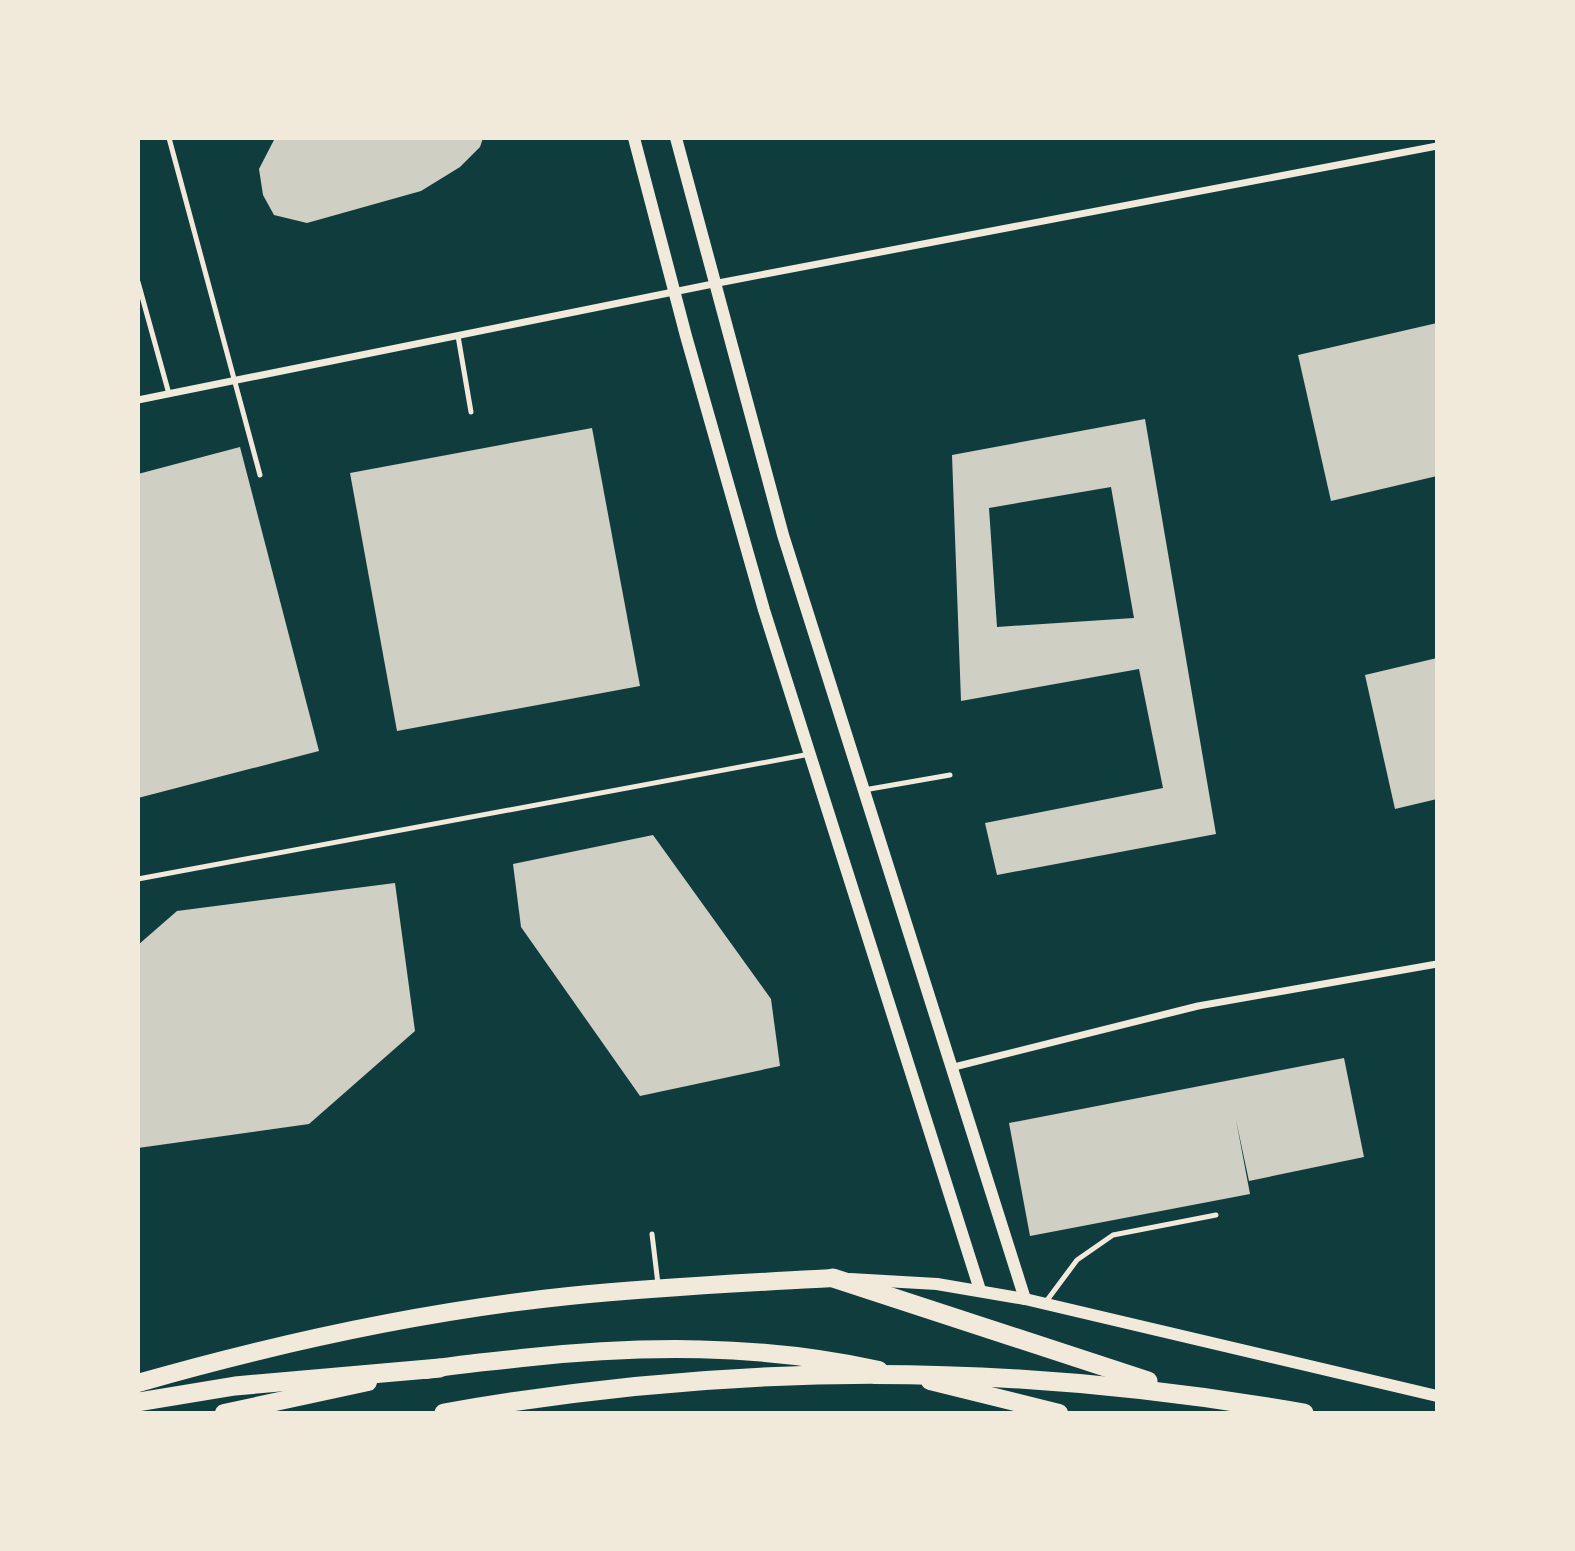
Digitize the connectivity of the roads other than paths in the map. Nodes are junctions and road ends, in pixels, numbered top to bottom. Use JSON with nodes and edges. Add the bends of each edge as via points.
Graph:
{"nodes":[{"id":1,"x":169,"y":138,"type":"edge"},
{"id":2,"x":634,"y":138,"type":"edge"},
{"id":3,"x":676,"y":138,"type":"edge"},
{"id":4,"x":1437,"y":146,"type":"edge"},
{"id":5,"x":138,"y":282,"type":"edge"},
{"id":6,"x":713,"y":284,"type":"junction"},
{"id":7,"x":674,"y":292,"type":"junction"},
{"id":8,"x":458,"y":336,"type":"junction"},
{"id":9,"x":234,"y":381,"type":"junction"},
{"id":10,"x":169,"y":394,"type":"junction"},
{"id":11,"x":138,"y":400,"type":"edge"},
{"id":12,"x":471,"y":412,"type":"dead end"},
{"id":13,"x":260,"y":475,"type":"dead end"},
{"id":14,"x":810,"y":754,"type":"junction"},
{"id":15,"x":950,"y":775,"type":"dead end"},
{"id":16,"x":864,"y":790,"type":"junction"},
{"id":17,"x":138,"y":879,"type":"edge"},
{"id":18,"x":1437,"y":964,"type":"edge"},
{"id":19,"x":954,"y":1066,"type":"junction"},
{"id":20,"x":1216,"y":1214,"type":"dead end"},
{"id":21,"x":653,"y":1234,"type":"dead end"},
{"id":22,"x":833,"y":1279,"type":"junction"},
{"id":23,"x":658,"y":1287,"type":"junction"},
{"id":24,"x":980,"y":1290,"type":"junction"},
{"id":25,"x":1025,"y":1299,"type":"junction"},
{"id":26,"x":1045,"y":1303,"type":"junction"},
{"id":27,"x":440,"y":1368,"type":"junction"},
{"id":28,"x":138,"y":1383,"type":"edge"},
{"id":29,"x":1437,"y":1396,"type":"edge"},
{"id":30,"x":138,"y":1402,"type":"edge"},
{"id":31,"x":224,"y":1413,"type":"edge"},
{"id":32,"x":444,"y":1413,"type":"edge"},
{"id":33,"x":1059,"y":1413,"type":"edge"},
{"id":34,"x":1261,"y":1413,"type":"edge"},
{"id":35,"x":1304,"y":1413,"type":"edge"}],
"edges":[{"from":1,"to":9,"type":"lane"},
{"from":2,"to":7,"type":"street"},
{"from":3,"to":6,"type":"street"},
{"from":4,"to":6,"type":"street"},
{"from":5,"to":10,"type":"lane"},
{"from":6,"to":7,"type":"street"},
{"from":6,"to":16,"type":"street","via":[[783,535]]},
{"from":7,"to":8,"type":"street"},
{"from":7,"to":14,"type":"street"},
{"from":8,"to":9,"type":"street"},
{"from":8,"to":12,"type":"lane"},
{"from":9,"to":10,"type":"street"},
{"from":9,"to":13,"type":"lane"},
{"from":10,"to":11,"type":"street"},
{"from":14,"to":17,"type":"lane"},
{"from":14,"to":24,"type":"street"},
{"from":15,"to":16,"type":"lane"},
{"from":16,"to":19,"type":"street"},
{"from":18,"to":19,"type":"street","via":[[1198,1006]]},
{"from":19,"to":25,"type":"street"},
{"from":20,"to":26,"type":"lane","via":[[1113,1235],[1077,1260]]},
{"from":21,"to":23,"type":"lane"},
{"from":22,"to":23,"type":"main road"},
{"from":22,"to":24,"type":"street","via":[[893,1279]]},
{"from":22,"to":34,"type":"highway","via":[[1132,1377]]},
{"from":23,"to":28,"type":"main road","via":[[472,1308],[273,1349]]},
{"from":24,"to":25,"type":"street"},
{"from":25,"to":26,"type":"street"},
{"from":26,"to":29,"type":"street"},
{"from":27,"to":30,"type":"highway","via":[[235,1386]]},
{"from":27,"to":31,"type":"main road"},
{"from":27,"to":33,"type":"main road","via":[[626,1349],[744,1350],[860,1366]]},
{"from":32,"to":35,"type":"highway","via":[[547,1395],[674,1381],[908,1374],[1068,1381]]}]}
